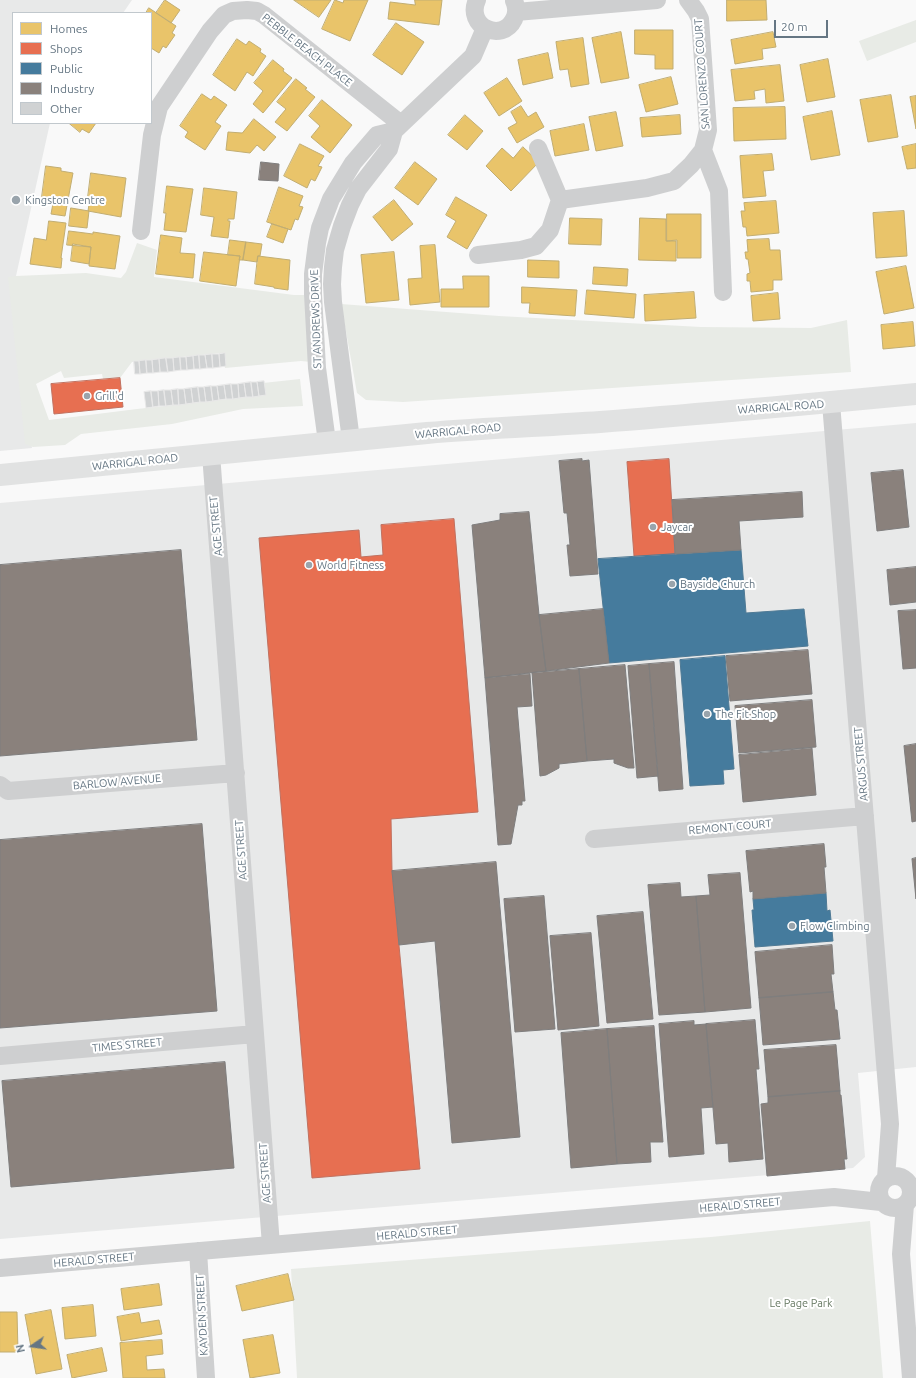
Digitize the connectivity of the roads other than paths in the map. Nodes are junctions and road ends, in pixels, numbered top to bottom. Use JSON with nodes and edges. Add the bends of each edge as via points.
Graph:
{"nodes":[{"id":1,"x":478,"y":0,"type":"edge"},
{"id":2,"x":657,"y":0,"type":"edge"},
{"id":3,"x":688,"y":0,"type":"edge"},
{"id":4,"x":515,"y":6,"type":"edge"},
{"id":5,"x":485,"y":28,"type":"junction"},
{"id":6,"x":397,"y":128,"type":"junction"},
{"id":7,"x":538,"y":148,"type":"dead end"},
{"id":8,"x":703,"y":150,"type":"junction"},
{"id":9,"x":560,"y":200,"type":"junction"},
{"id":10,"x":141,"y":231,"type":"dead end"},
{"id":11,"x":478,"y":254,"type":"dead end"},
{"id":12,"x":723,"y":292,"type":"dead end"},
{"id":13,"x":916,"y":394,"type":"edge"},
{"id":14,"x":831,"y":403,"type":"junction"},
{"id":15,"x":351,"y":440,"type":"junction"},
{"id":16,"x":327,"y":442,"type":"junction"},
{"id":17,"x":211,"y":454,"type":"junction"},
{"id":18,"x":0,"y":475,"type":"edge"},
{"id":19,"x":236,"y":773,"type":"junction"},
{"id":20,"x":0,"y":785,"type":"edge"},
{"id":21,"x":865,"y":816,"type":"junction"},
{"id":22,"x":594,"y":839,"type":"dead end"},
{"id":23,"x":255,"y":1034,"type":"junction"},
{"id":24,"x":0,"y":1056,"type":"edge"},
{"id":25,"x":899,"y":1181,"type":"edge"},
{"id":26,"x":834,"y":1197,"type":"junction"},
{"id":27,"x":910,"y":1201,"type":"edge"},
{"id":28,"x":885,"y":1204,"type":"junction"},
{"id":29,"x":271,"y":1245,"type":"junction"},
{"id":30,"x":198,"y":1251,"type":"junction"},
{"id":31,"x":901,"y":1254,"type":"junction"},
{"id":32,"x":0,"y":1268,"type":"edge"},
{"id":33,"x":206,"y":1378,"type":"edge"},
{"id":34,"x":911,"y":1378,"type":"edge"}],
"edges":[{"from":1,"to":5,"type":"street","via":[[474,9],[479,22]]},
{"from":2,"to":4,"type":"street"},
{"from":3,"to":8,"type":"street","name":"SAN LORENZO COURT","via":[[700,20],[708,130]]},
{"from":4,"to":5,"type":"street","via":[[515,18],[506,29],[492,31]]},
{"from":5,"to":6,"type":"street","name":"ST ANDREWS DRIVE","via":[[473,56]]},
{"from":6,"to":10,"type":"street","name":"PEBBLE BEACH PLACE","via":[[264,15],[257,11],[233,11],[224,15],[210,31],[160,107],[152,135]]},
{"from":6,"to":15,"type":"street","name":"ST ANDREWS DRIVE","via":[[389,149],[358,189],[350,205],[335,255],[333,302]]},
{"from":6,"to":16,"type":"street","name":"ST ANDREWS DRIVE","via":[[377,135],[353,163],[331,199],[320,228],[313,274],[313,294]]},
{"from":7,"to":9,"type":"street"},
{"from":8,"to":9,"type":"street","name":"SAN LORENZO COURT","via":[[691,166],[674,181],[647,188]]},
{"from":8,"to":12,"type":"street","via":[[719,191]]},
{"from":9,"to":11,"type":"street","via":[[550,230],[536,246]]},
{"from":13,"to":14,"type":"highway","name":"WARRIGAL ROAD"},
{"from":14,"to":15,"type":"highway","name":"WARRIGAL ROAD"},
{"from":14,"to":21,"type":"street","name":"ARGUS STREET"},
{"from":15,"to":16,"type":"highway","name":"WARRIGAL ROAD"},
{"from":16,"to":17,"type":"highway","name":"WARRIGAL ROAD"},
{"from":17,"to":18,"type":"highway","name":"WARRIGAL ROAD"},
{"from":17,"to":19,"type":"street","name":"AGE STREET"},
{"from":19,"to":20,"type":"street","name":"BARLOW AVENUE","via":[[8,791]]},
{"from":19,"to":23,"type":"street","name":"AGE STREET"},
{"from":21,"to":22,"type":"street","name":"REMONT COURT"},
{"from":21,"to":25,"type":"street","name":"ARGUS STREET","via":[[890,1124]]},
{"from":23,"to":24,"type":"street","name":"TIMES STREET"},
{"from":23,"to":29,"type":"street","name":"AGE STREET"},
{"from":25,"to":26,"type":"street","name":"HERALD STREET"},
{"from":25,"to":27,"type":"street","via":[[911,1190]]},
{"from":25,"to":28,"type":"street","via":[[878,1193]]},
{"from":26,"to":28,"type":"street","name":"HERALD STREET"},
{"from":26,"to":29,"type":"street","name":"HERALD STREET"},
{"from":27,"to":28,"type":"street","name":"HERALD STREET","via":[[897,1208]]},
{"from":27,"to":31,"type":"street"},
{"from":28,"to":31,"type":"street"},
{"from":29,"to":30,"type":"street","name":"HERALD STREET"},
{"from":30,"to":32,"type":"street","name":"HERALD STREET"},
{"from":30,"to":33,"type":"street","name":"KAYDEN STREET"},
{"from":31,"to":34,"type":"street"}]}
